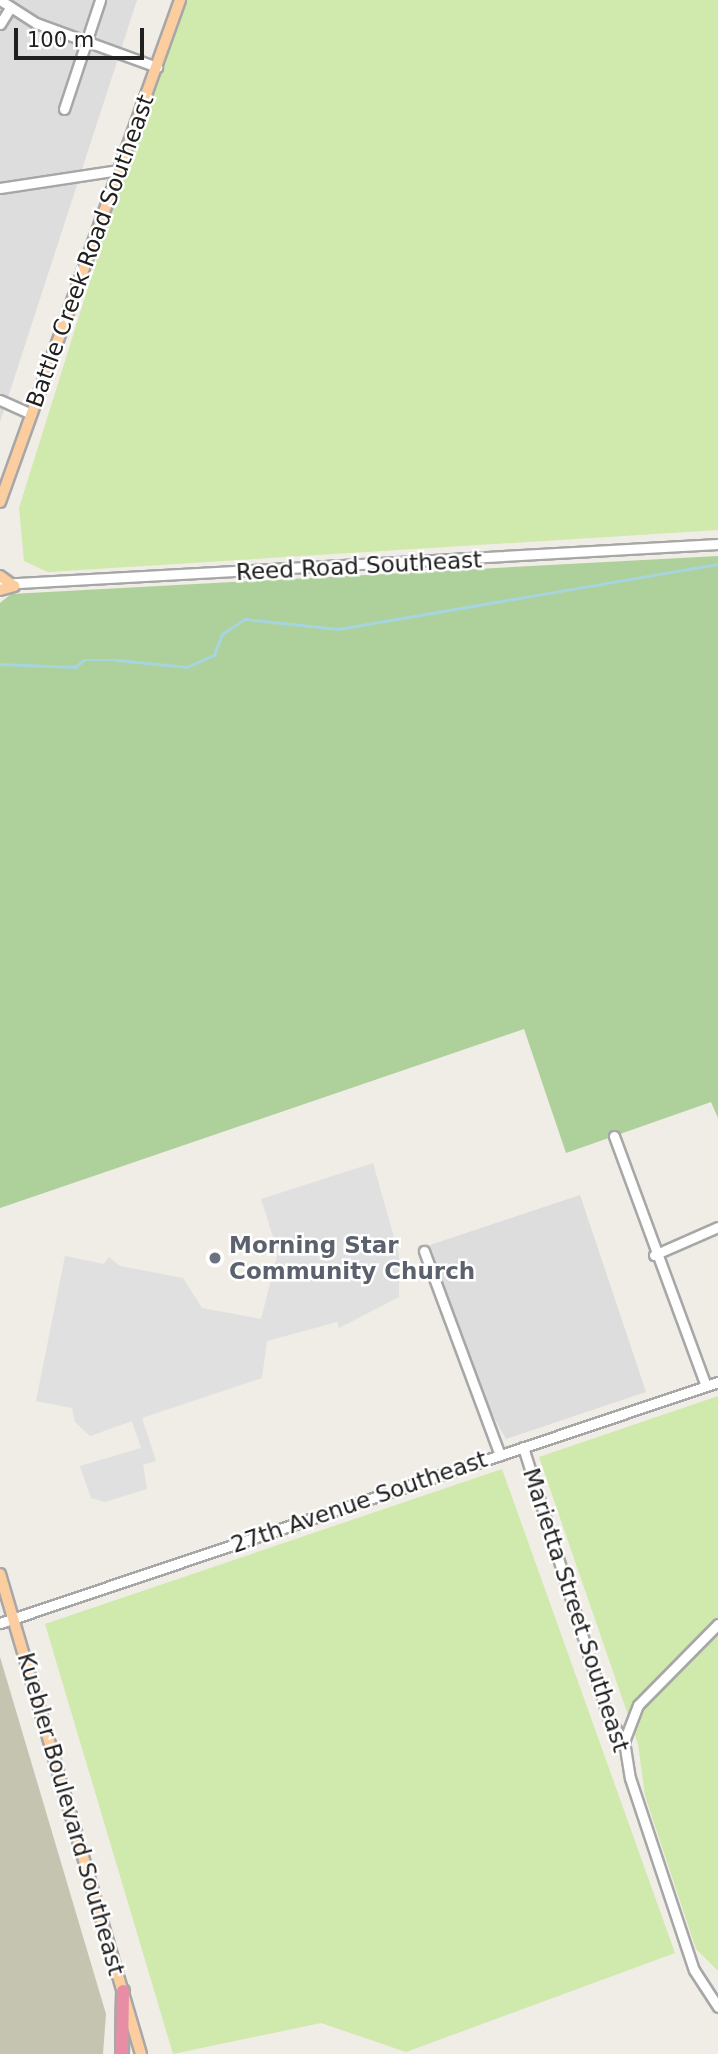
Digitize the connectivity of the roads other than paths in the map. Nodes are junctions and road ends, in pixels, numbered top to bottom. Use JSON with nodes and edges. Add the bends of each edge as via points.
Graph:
{"nodes":[{"id":1,"x":0,"y":0,"type":"edge"},
{"id":2,"x":100,"y":0,"type":"edge"},
{"id":3,"x":180,"y":0,"type":"edge"},
{"id":4,"x":10,"y":8,"type":"junction"},
{"id":5,"x":0,"y":24,"type":"edge"},
{"id":6,"x":87,"y":43,"type":"junction"},
{"id":7,"x":157,"y":67,"type":"junction"},
{"id":8,"x":64,"y":109,"type":"dead end"},
{"id":9,"x":119,"y":170,"type":"junction"},
{"id":10,"x":0,"y":188,"type":"edge"},
{"id":11,"x":0,"y":400,"type":"edge"},
{"id":12,"x":31,"y":414,"type":"junction"},
{"id":13,"x":0,"y":502,"type":"edge"},
{"id":14,"x":718,"y":544,"type":"edge"},
{"id":15,"x":0,"y":576,"type":"edge"},
{"id":16,"x":0,"y":584,"type":"edge"},
{"id":17,"x":14,"y":586,"type":"junction"},
{"id":18,"x":0,"y":590,"type":"edge"},
{"id":19,"x":614,"y":1136,"type":"dead end"},
{"id":20,"x":718,"y":1227,"type":"edge"},
{"id":21,"x":424,"y":1251,"type":"dead end"},
{"id":22,"x":654,"y":1255,"type":"junction"},
{"id":23,"x":718,"y":1382,"type":"edge"},
{"id":24,"x":706,"y":1386,"type":"junction"},
{"id":25,"x":523,"y":1447,"type":"junction"},
{"id":26,"x":500,"y":1455,"type":"junction"},
{"id":27,"x":0,"y":1574,"type":"edge"},
{"id":28,"x":14,"y":1619,"type":"junction"},
{"id":29,"x":0,"y":1623,"type":"edge"},
{"id":30,"x":718,"y":1624,"type":"edge"},
{"id":31,"x":624,"y":1741,"type":"junction"},
{"id":32,"x":123,"y":1991,"type":"junction"},
{"id":33,"x":718,"y":2007,"type":"edge"},
{"id":34,"x":122,"y":2054,"type":"edge"},
{"id":35,"x":141,"y":2054,"type":"edge"}],
"edges":[{"from":1,"to":4,"type":"street"},
{"from":2,"to":6,"type":"street"},
{"from":3,"to":7,"type":"main road","name":"Battle Creek Road Southeast"},
{"from":4,"to":5,"type":"street"},
{"from":4,"to":6,"type":"street"},
{"from":6,"to":7,"type":"street"},
{"from":6,"to":8,"type":"street"},
{"from":7,"to":9,"type":"main road","name":"Battle Creek Road Southeast"},
{"from":9,"to":10,"type":"street"},
{"from":9,"to":12,"type":"main road","name":"Battle Creek Road Southeast"},
{"from":11,"to":12,"type":"street"},
{"from":12,"to":13,"type":"main road","name":"Battle Creek Road Southeast"},
{"from":14,"to":17,"type":"street","name":"Reed Road Southeast"},
{"from":15,"to":17,"type":"main road"},
{"from":16,"to":17,"type":"street","name":"Reed Road Southeast"},
{"from":17,"to":18,"type":"main road"},
{"from":19,"to":22,"type":"street"},
{"from":20,"to":22,"type":"street"},
{"from":21,"to":26,"type":"street","name":"Marietta Street Southeast"},
{"from":22,"to":24,"type":"street"},
{"from":23,"to":24,"type":"street","name":"27th Avenue Southeast"},
{"from":24,"to":25,"type":"street","name":"27th Avenue Southeast"},
{"from":25,"to":26,"type":"street","name":"27th Avenue Southeast"},
{"from":25,"to":31,"type":"street","name":"Marietta Street Southeast","via":[[609,1719]]},
{"from":26,"to":28,"type":"street","name":"27th Avenue Southeast"},
{"from":27,"to":28,"type":"main road","name":"Kuebler Boulevard Southeast"},
{"from":28,"to":29,"type":"street","name":"27th Avenue Southeast"},
{"from":28,"to":32,"type":"main road","name":"Kuebler Boulevard Southeast"},
{"from":30,"to":31,"type":"street","via":[[638,1705]]},
{"from":31,"to":33,"type":"street","name":"Marietta Street Southeast","via":[[630,1778],[691,1961]]},
{"from":32,"to":34,"type":"highway"},
{"from":32,"to":35,"type":"main road","name":"Kuebler Boulevard Southeast"}]}
